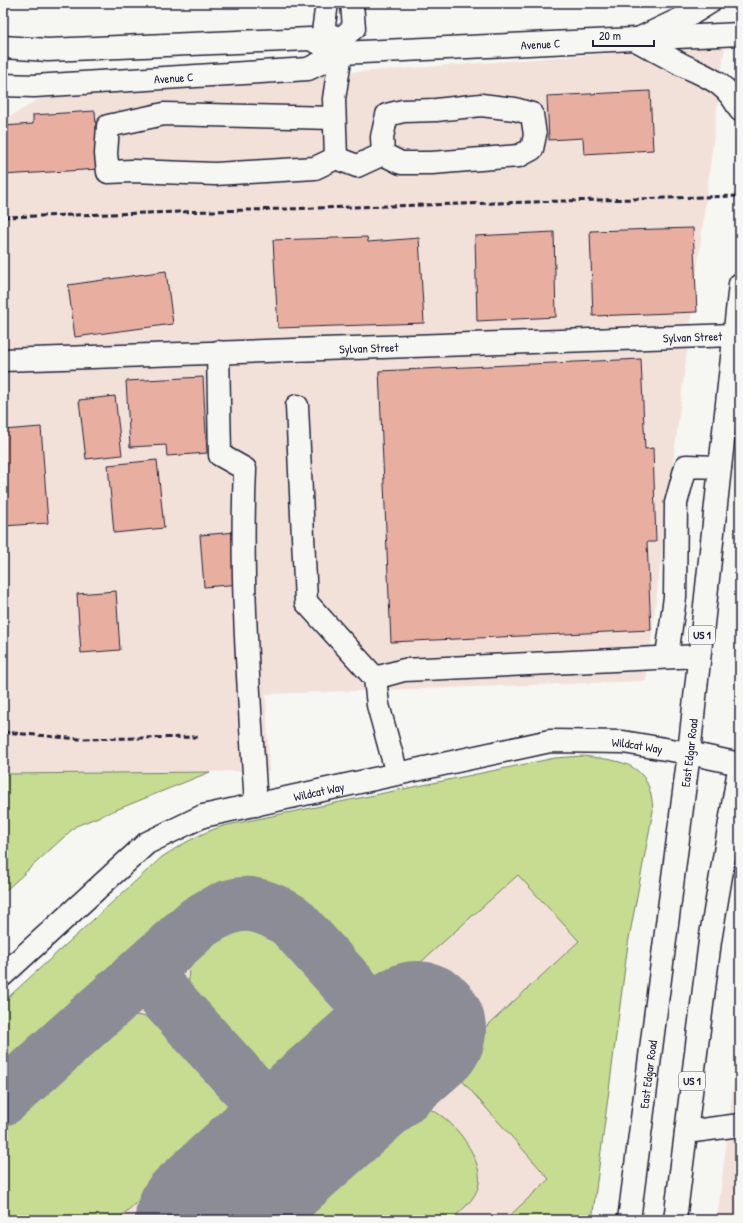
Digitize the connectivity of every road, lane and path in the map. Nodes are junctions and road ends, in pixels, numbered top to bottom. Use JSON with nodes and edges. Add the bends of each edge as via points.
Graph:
{"nodes":[{"id":1,"x":327,"y":3,"type":"edge"},
{"id":2,"x":352,"y":3,"type":"edge"},
{"id":3,"x":709,"y":3,"type":"edge"},
{"id":4,"x":636,"y":40,"type":"junction"},
{"id":5,"x":740,"y":44,"type":"edge"},
{"id":6,"x":340,"y":46,"type":"junction"},
{"id":7,"x":3,"y":47,"type":"edge"},
{"id":8,"x":740,"y":68,"type":"edge"},
{"id":9,"x":735,"y":75,"type":"dead end"},
{"id":10,"x":3,"y":85,"type":"edge"},
{"id":11,"x":740,"y":110,"type":"edge"},
{"id":12,"x":334,"y":118,"type":"junction"},
{"id":13,"x":383,"y":154,"type":"junction"},
{"id":14,"x":336,"y":158,"type":"junction"},
{"id":15,"x":740,"y":284,"type":"edge"},
{"id":16,"x":734,"y":335,"type":"junction"},
{"id":17,"x":218,"y":352,"type":"junction"},
{"id":18,"x":3,"y":360,"type":"edge"},
{"id":19,"x":297,"y":406,"type":"dead end"},
{"id":20,"x":720,"y":467,"type":"junction"},
{"id":21,"x":667,"y":656,"type":"junction"},
{"id":22,"x":699,"y":656,"type":"junction"},
{"id":23,"x":375,"y":678,"type":"junction"},
{"id":24,"x":689,"y":753,"type":"junction"},
{"id":25,"x":740,"y":764,"type":"edge"},
{"id":26,"x":397,"y":774,"type":"junction"},
{"id":27,"x":256,"y":805,"type":"junction"},
{"id":28,"x":3,"y":975,"type":"edge"},
{"id":29,"x":740,"y":1125,"type":"edge"},
{"id":30,"x":686,"y":1132,"type":"junction"},
{"id":31,"x":629,"y":1220,"type":"edge"},
{"id":32,"x":675,"y":1220,"type":"edge"}],
"edges":[{"from":1,"to":6,"type":"main road","via":[[323,32]]},
{"from":2,"to":6,"type":"main road","via":[[354,28]]},
{"from":3,"to":4,"type":"main road"},
{"from":4,"to":5,"type":"main road","name":"Avenue C"},
{"from":4,"to":6,"type":"main road","name":"Avenue C"},
{"from":4,"to":11,"type":"main road","via":[[714,79],[733,96]]},
{"from":5,"to":8,"type":"path"},
{"from":6,"to":7,"type":"main road","name":"Avenue C","via":[[310,39],[48,50]]},
{"from":6,"to":10,"type":"main road","name":"Avenue C","via":[[308,69],[34,86]]},
{"from":6,"to":12,"type":"main road"},
{"from":8,"to":9,"type":"path"},
{"from":12,"to":14,"type":"main road"},
{"from":12,"to":14,"type":"main road","via":[[164,114],[108,126],[106,154],[108,172],[132,170],[215,174],[315,168]]},
{"from":13,"to":13,"type":"main road","via":[[382,137],[387,115],[403,111],[481,105],[532,114],[535,135],[532,149],[519,156],[456,162],[401,163]]},
{"from":13,"to":14,"type":"main road","via":[[357,166]]},
{"from":15,"to":16,"type":"main road","name":"East Edgar Road","number":"US 1"},
{"from":16,"to":17,"type":"main road","name":"Sylvan Street"},
{"from":16,"to":20,"type":"main road","name":"East Edgar Road","number":"US 1"},
{"from":17,"to":18,"type":"main road","name":"Sylvan Street"},
{"from":17,"to":27,"type":"main road","via":[[220,455],[245,469],[246,661]]},
{"from":19,"to":23,"type":"main road","via":[[306,602]]},
{"from":20,"to":21,"type":"main road","via":[[686,466],[676,503],[675,597]]},
{"from":20,"to":22,"type":"main road","name":"East Edgar Road","number":"US 1"},
{"from":21,"to":22,"type":"main road"},
{"from":21,"to":23,"type":"main road","via":[[404,670]]},
{"from":22,"to":24,"type":"main road","name":"East Edgar Road","number":"US 1"},
{"from":23,"to":26,"type":"main road","via":[[378,705]]},
{"from":24,"to":25,"type":"main road","name":"Wildcat Way"},
{"from":24,"to":26,"type":"main road","name":"Wildcat Way","via":[[623,742],[550,741]]},
{"from":24,"to":31,"type":"main road","name":"East Edgar Road","number":"US 1"},
{"from":25,"to":30,"type":"main road","number":"US 1","via":[[710,941]]},
{"from":26,"to":27,"type":"main road","name":"Wildcat Way"},
{"from":27,"to":28,"type":"main road","name":"Wildcat Way","via":[[203,816],[147,843]]},
{"from":29,"to":30,"type":"main road"},
{"from":30,"to":32,"type":"main road","number":"US 1"}]}
